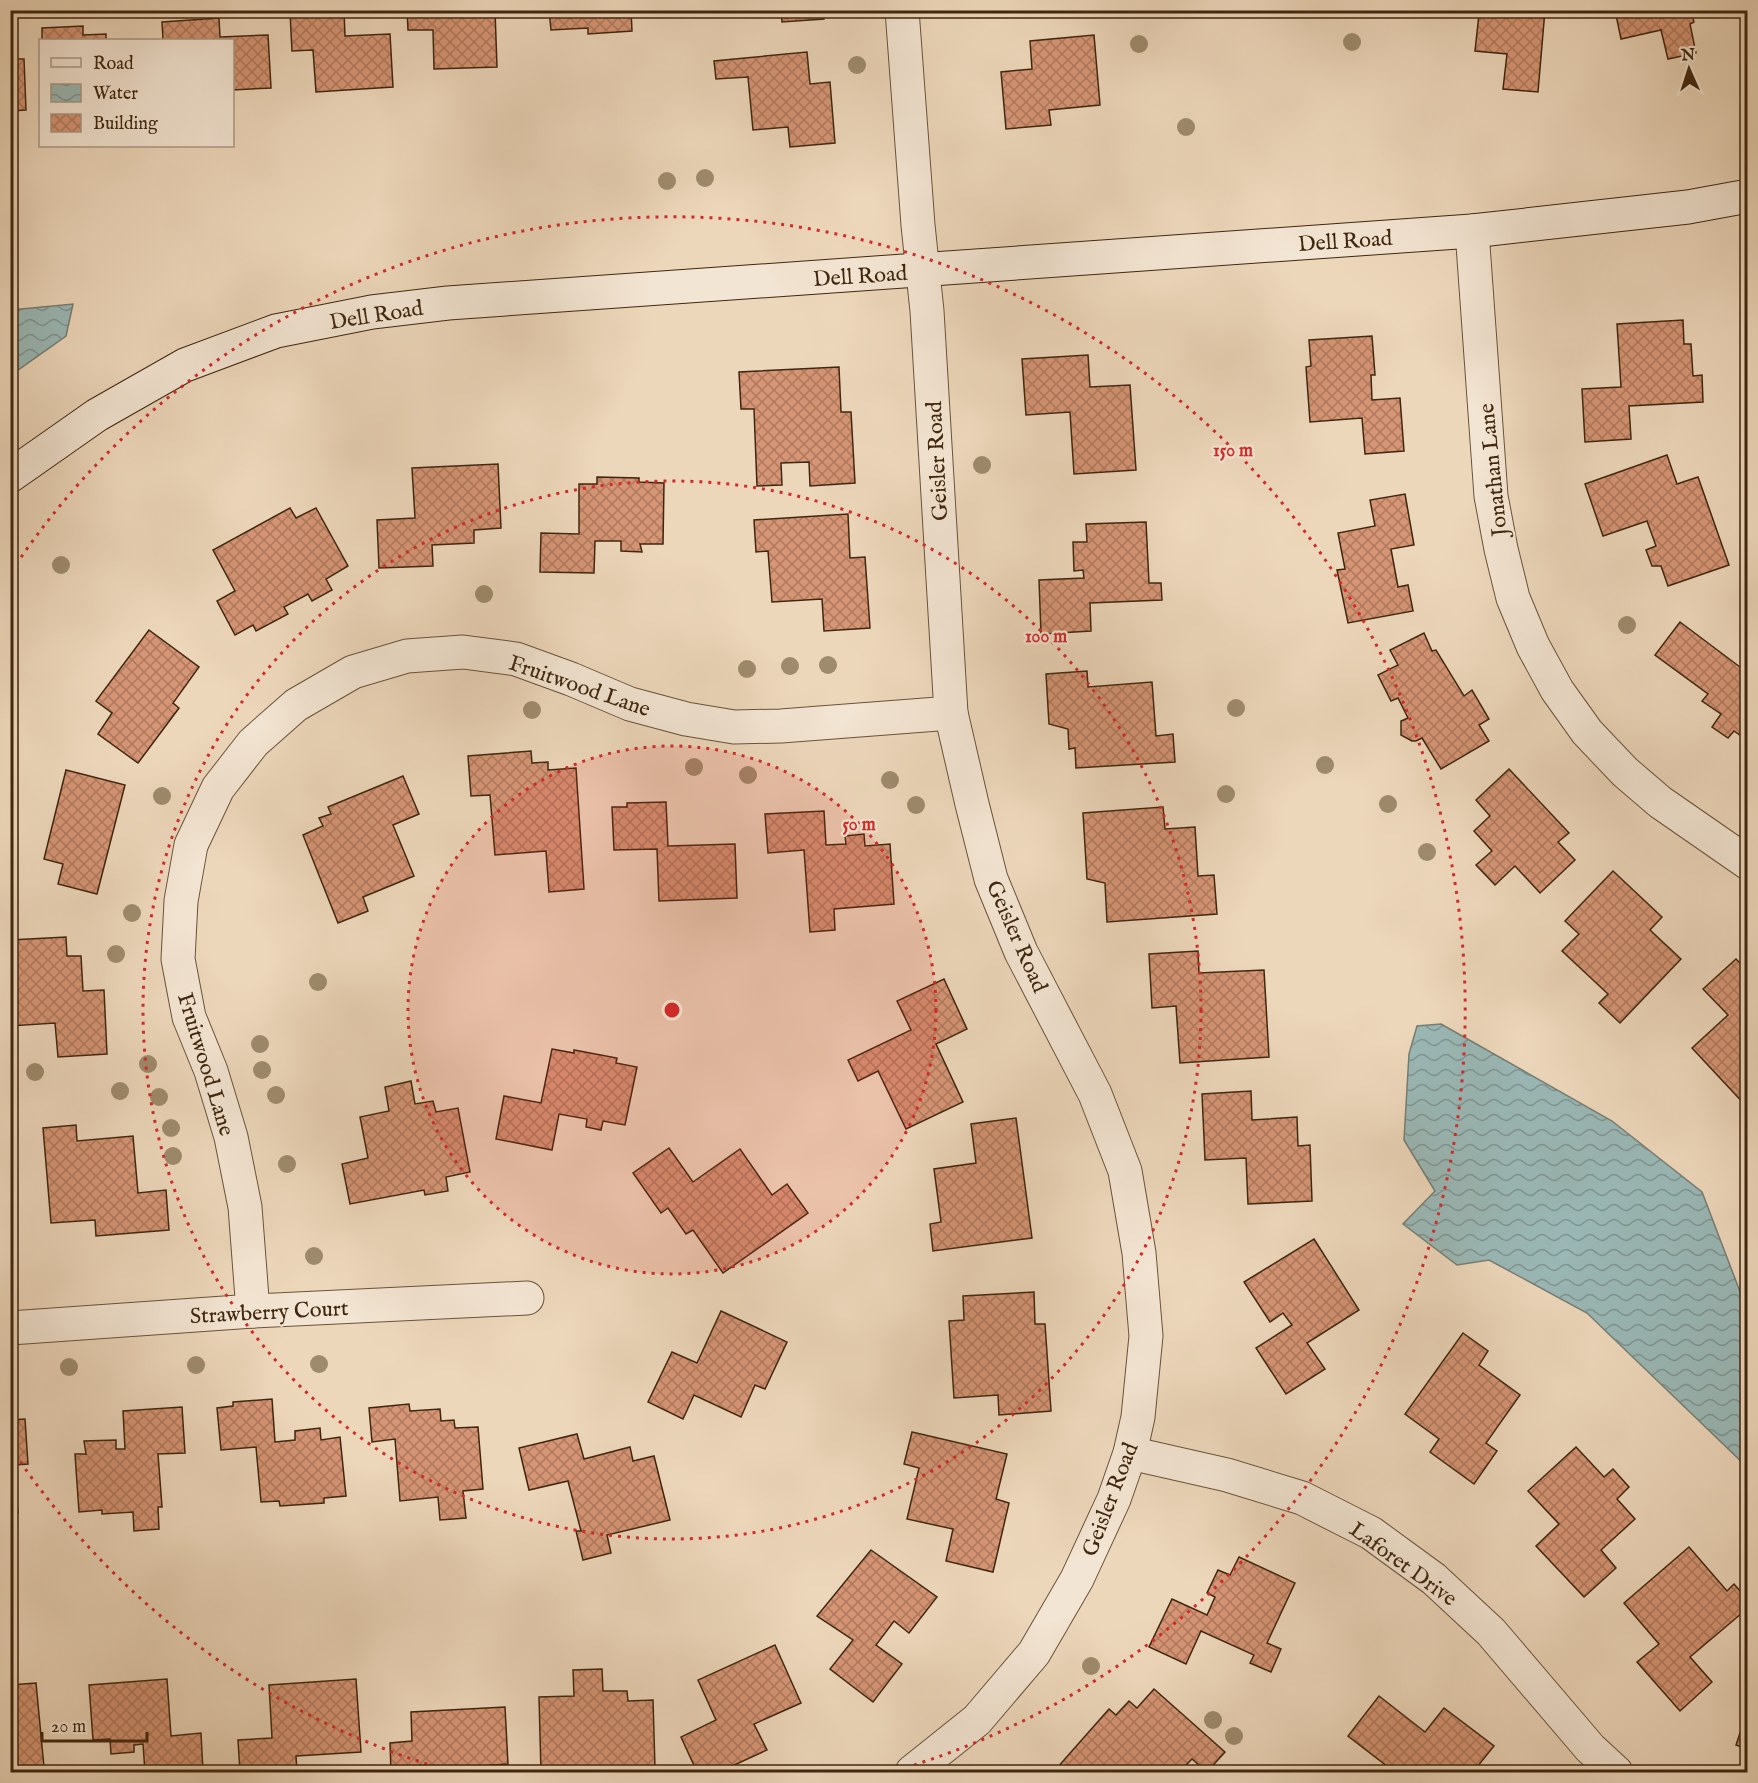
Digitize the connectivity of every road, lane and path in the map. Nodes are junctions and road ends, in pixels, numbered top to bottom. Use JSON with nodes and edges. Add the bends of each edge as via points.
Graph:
{"nodes":[{"id":1,"x":902,"y":10,"type":"edge"},
{"id":2,"x":1748,"y":196,"type":"edge"},
{"id":3,"x":1472,"y":231,"type":"junction"},
{"id":4,"x":924,"y":271,"type":"junction"},
{"id":5,"x":10,"y":476,"type":"edge"},
{"id":6,"x":951,"y":713,"type":"junction"},
{"id":7,"x":1748,"y":863,"type":"edge"},
{"id":8,"x":527,"y":1298,"type":"dead end"},
{"id":9,"x":254,"y":1311,"type":"junction"},
{"id":10,"x":10,"y":1328,"type":"edge"},
{"id":11,"x":1130,"y":1453,"type":"junction"},
{"id":12,"x":912,"y":1773,"type":"edge"},
{"id":13,"x":1616,"y":1773,"type":"edge"}],
"edges":[{"from":1,"to":4,"type":"street","name":"Geisler Road"},
{"from":2,"to":3,"type":"street","name":"Dell Road","via":[[1688,207]]},
{"from":3,"to":4,"type":"street","name":"Dell Road"},
{"from":3,"to":7,"type":"street","name":"Jonathan Lane","via":[[1491,496],[1513,598],[1533,646],[1557,690],[1587,732],[1625,772],[1660,802]]},
{"from":4,"to":5,"type":"street","name":"Dell Road","via":[[448,303],[372,312],[276,331],[186,365],[97,415]]},
{"from":4,"to":6,"type":"street","name":"Geisler Road"},
{"from":6,"to":9,"type":"street","name":"Fruitwood Lane","via":[[734,727],[630,704],[516,659],[463,652],[407,656],[353,672],[287,712],[253,742],[218,788],[191,844],[181,901],[178,959],[189,1017],[231,1137],[245,1207]]},
{"from":6,"to":11,"type":"street","name":"Geisler Road","via":[[992,879],[1021,952],[1095,1094],[1125,1171],[1139,1253],[1146,1336],[1138,1417]]},
{"from":8,"to":9,"type":"street","name":"Strawberry Court"},
{"from":9,"to":10,"type":"street","name":"Strawberry Court"},
{"from":11,"to":12,"type":"street","name":"Geisler Road","via":[[1077,1579],[1034,1653],[977,1720]]},
{"from":11,"to":13,"type":"street","name":"Laforet Drive","via":[[1227,1475],[1302,1498],[1371,1533],[1434,1579],[1491,1632]]}]}
